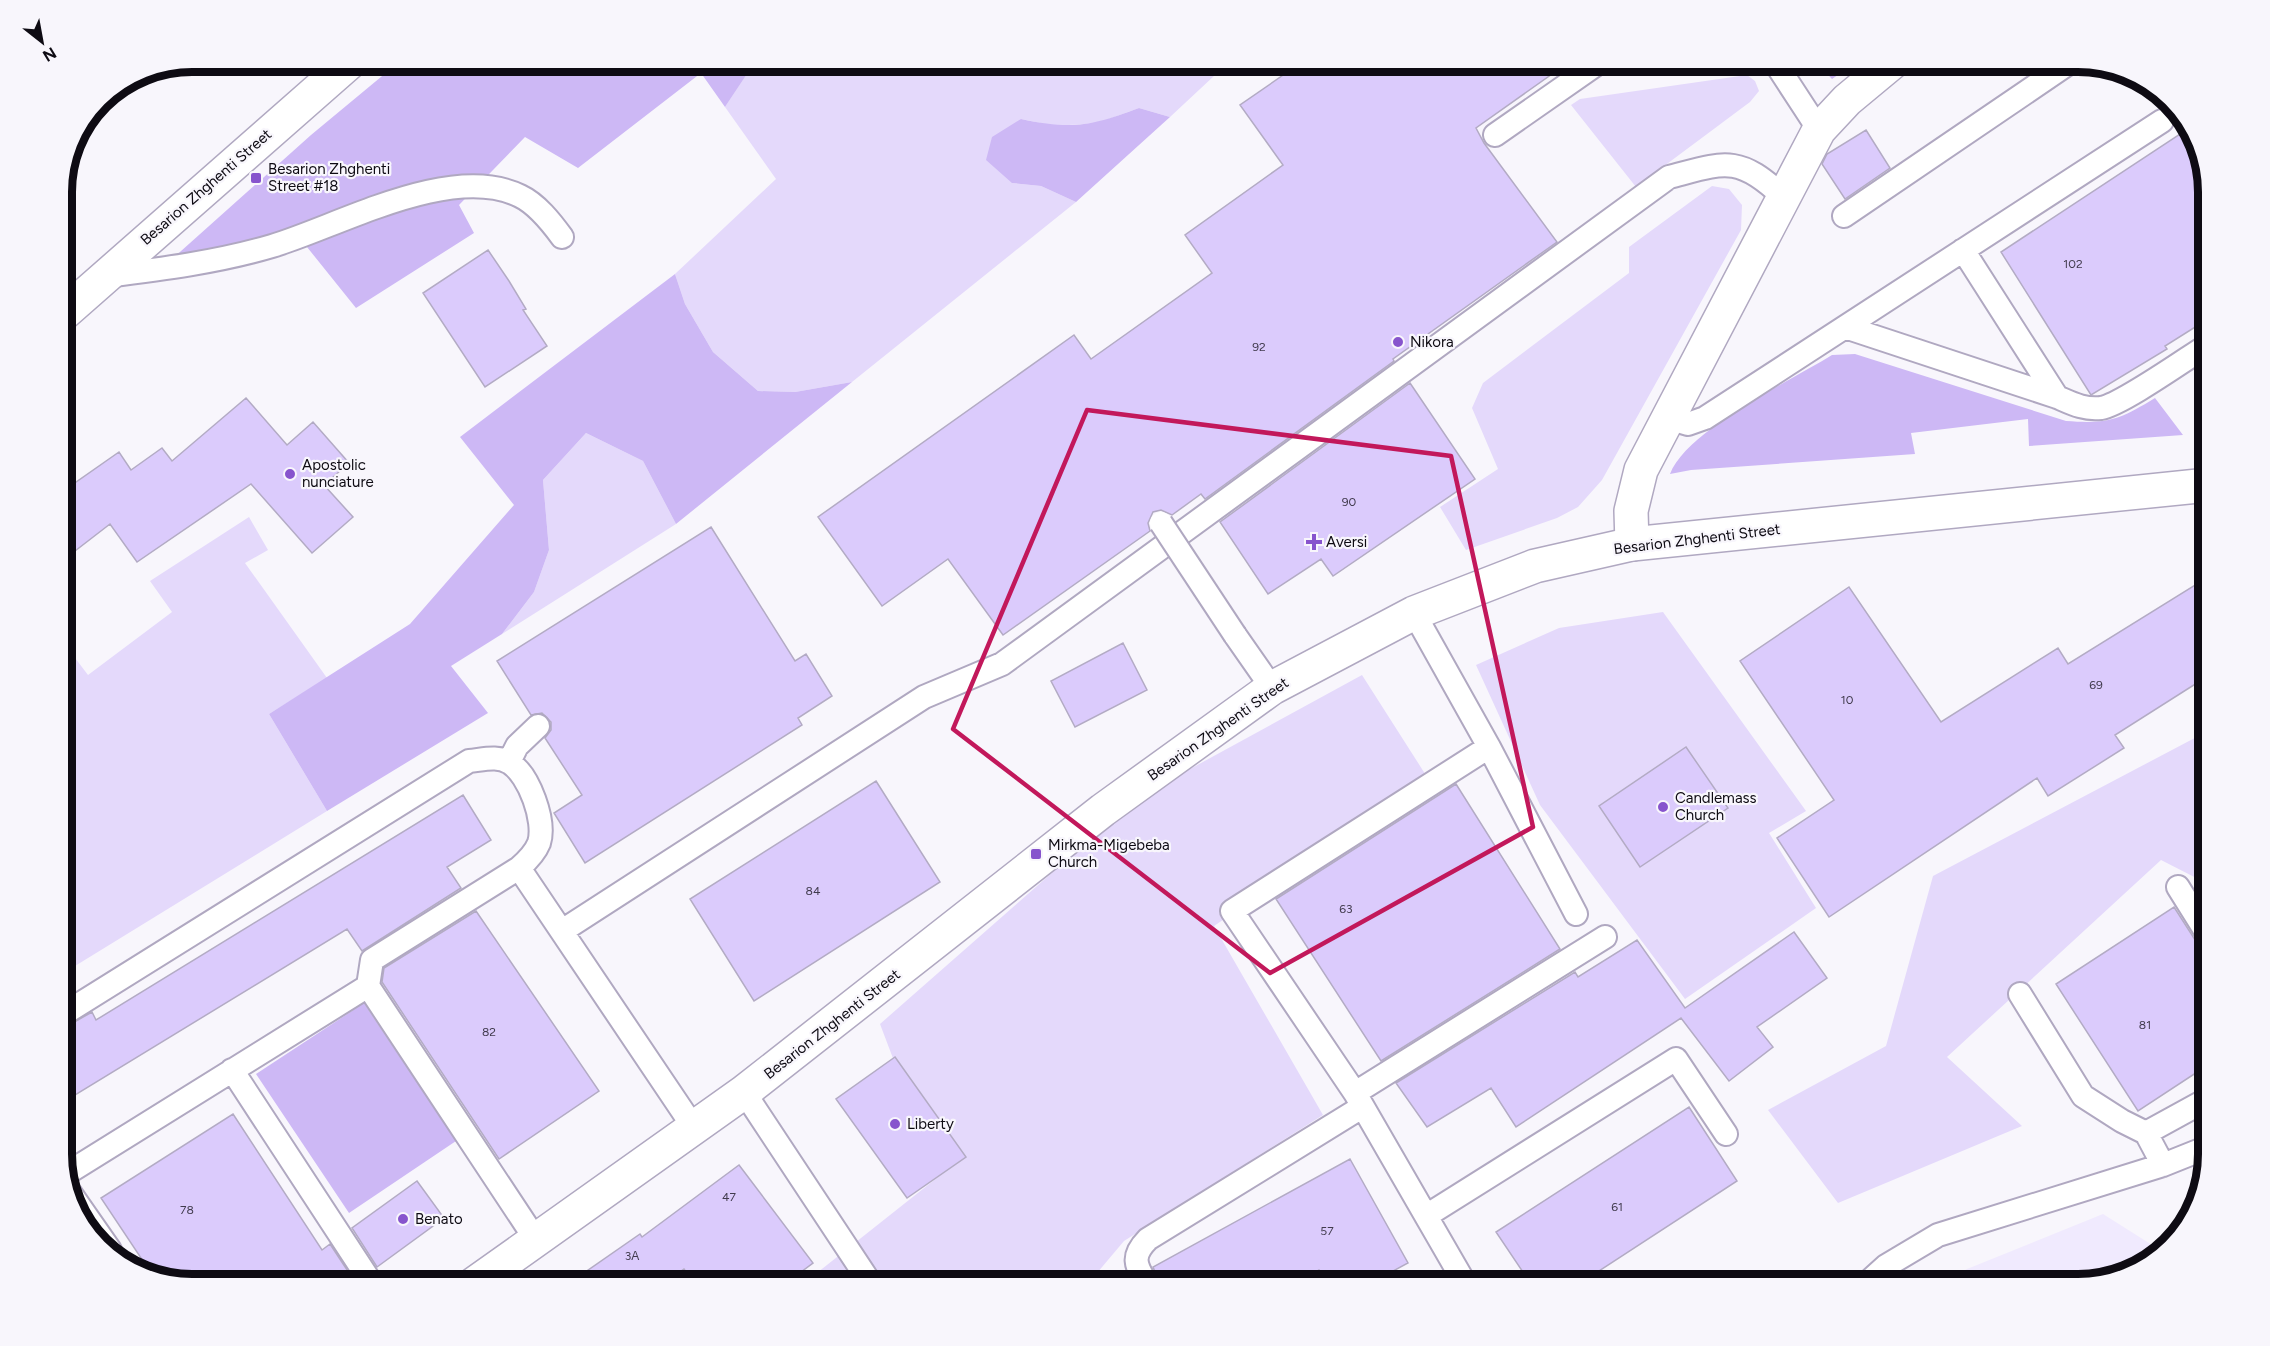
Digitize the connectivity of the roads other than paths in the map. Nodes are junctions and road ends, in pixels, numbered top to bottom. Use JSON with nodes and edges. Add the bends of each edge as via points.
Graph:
{"nodes":[{"id":1,"x":340,"y":72,"type":"edge"},
{"id":2,"x":1586,"y":72,"type":"edge"},
{"id":3,"x":1781,"y":72,"type":"edge"},
{"id":4,"x":1882,"y":72,"type":"edge"},
{"id":5,"x":2057,"y":72,"type":"edge"},
{"id":6,"x":2162,"y":121,"type":"dead end"},
{"id":7,"x":1819,"y":130,"type":"junction"},
{"id":8,"x":1495,"y":135,"type":"dead end"},
{"id":9,"x":1782,"y":196,"type":"junction"},
{"id":10,"x":1844,"y":216,"type":"dead end"},
{"id":11,"x":562,"y":237,"type":"dead end"},
{"id":12,"x":1963,"y":250,"type":"junction"},
{"id":13,"x":105,"y":276,"type":"junction"},
{"id":14,"x":72,"y":306,"type":"edge"},
{"id":15,"x":1845,"y":327,"type":"junction"},
{"id":16,"x":2198,"y":351,"type":"edge"},
{"id":17,"x":2057,"y":396,"type":"junction"},
{"id":18,"x":1668,"y":418,"type":"junction"},
{"id":19,"x":2198,"y":486,"type":"edge"},
{"id":20,"x":1161,"y":523,"type":"dead end"},
{"id":21,"x":1632,"y":544,"type":"junction"},
{"id":22,"x":1414,"y":613,"type":"junction"},
{"id":23,"x":1272,"y":688,"type":"junction"},
{"id":24,"x":538,"y":726,"type":"dead end"},
{"id":25,"x":1489,"y":747,"type":"junction"},
{"id":26,"x":509,"y":762,"type":"junction"},
{"id":27,"x":519,"y":868,"type":"junction"},
{"id":28,"x":2178,"y":887,"type":"dead end"},
{"id":29,"x":1576,"y":914,"type":"dead end"},
{"id":30,"x":2198,"y":919,"type":"edge"},
{"id":31,"x":562,"y":931,"type":"junction"},
{"id":32,"x":1605,"y":937,"type":"dead end"},
{"id":33,"x":368,"y":986,"type":"junction"},
{"id":34,"x":2020,"y":994,"type":"dead end"},
{"id":35,"x":72,"y":1010,"type":"edge"},
{"id":36,"x":232,"y":1070,"type":"junction"},
{"id":37,"x":744,"y":1092,"type":"junction"},
{"id":38,"x":1358,"y":1100,"type":"junction"},
{"id":39,"x":2198,"y":1104,"type":"edge"},
{"id":40,"x":694,"y":1128,"type":"junction"},
{"id":41,"x":2146,"y":1133,"type":"junction"},
{"id":42,"x":1726,"y":1134,"type":"dead end"},
{"id":43,"x":2198,"y":1151,"type":"edge"},
{"id":44,"x":2163,"y":1165,"type":"junction"},
{"id":45,"x":73,"y":1170,"type":"edge"},
{"id":46,"x":1426,"y":1216,"type":"junction"},
{"id":47,"x":536,"y":1240,"type":"junction"},
{"id":48,"x":365,"y":1274,"type":"edge"},
{"id":49,"x":488,"y":1274,"type":"edge"},
{"id":50,"x":864,"y":1274,"type":"edge"},
{"id":51,"x":1142,"y":1274,"type":"edge"},
{"id":52,"x":1460,"y":1274,"type":"edge"},
{"id":53,"x":1877,"y":1274,"type":"edge"}],
"edges":[{"from":1,"to":13,"type":"main road","name":"Besarion Zhghenti Street"},
{"from":2,"to":8,"type":"lane"},
{"from":3,"to":7,"type":"lane"},
{"from":4,"to":7,"type":"main road"},
{"from":5,"to":10,"type":"lane"},
{"from":6,"to":12,"type":"lane"},
{"from":7,"to":9,"type":"main road"},
{"from":9,"to":18,"type":"main road"},
{"from":9,"to":31,"type":"lane","via":[[1760,175],[1724,163],[1670,177],[1002,664],[924,696]]},
{"from":11,"to":13,"type":"lane","via":[[549,219],[521,196],[475,187],[438,190],[361,212],[270,247]]},
{"from":12,"to":15,"type":"lane"},
{"from":12,"to":17,"type":"lane"},
{"from":13,"to":14,"type":"main road","name":"Besarion Zhghenti Street"},
{"from":15,"to":17,"type":"lane"},
{"from":15,"to":18,"type":"lane","via":[[1705,418],[1688,424]]},
{"from":16,"to":17,"type":"lane","via":[[2102,408],[2080,407]]},
{"from":18,"to":21,"type":"main road","via":[[1641,470],[1631,511]]},
{"from":19,"to":21,"type":"main road","name":"Besarion Zhghenti Street"},
{"from":20,"to":23,"type":"lane","bridge":true},
{"from":21,"to":22,"type":"main road","name":"Besarion Zhghenti Street","via":[[1535,566]]},
{"from":22,"to":23,"type":"main road","name":"Besarion Zhghenti Street"},
{"from":22,"to":25,"type":"lane"},
{"from":23,"to":37,"type":"main road","name":"Besarion Zhghenti Street","via":[[1103,810]]},
{"from":24,"to":26,"type":"lane","via":[[517,746]]},
{"from":25,"to":29,"type":"lane"},
{"from":25,"to":38,"type":"lane","via":[[1232,911]]},
{"from":26,"to":27,"type":"lane","via":[[524,776],[540,822],[539,842],[530,859]]},
{"from":26,"to":35,"type":"lane","via":[[494,758],[469,761]]},
{"from":27,"to":31,"type":"lane"},
{"from":27,"to":33,"type":"lane","via":[[372,960]]},
{"from":28,"to":30,"type":"lane"},
{"from":31,"to":40,"type":"lane"},
{"from":32,"to":38,"type":"lane"},
{"from":33,"to":36,"type":"lane"},
{"from":33,"to":47,"type":"lane"},
{"from":34,"to":41,"type":"lane","via":[[2083,1096]]},
{"from":36,"to":45,"type":"lane"},
{"from":36,"to":48,"type":"lane"},
{"from":37,"to":40,"type":"main road","name":"Besarion Zhghenti Street"},
{"from":37,"to":50,"type":"lane"},
{"from":38,"to":46,"type":"lane"},
{"from":38,"to":51,"type":"lane","via":[[1148,1239],[1138,1249],[1136,1260]]},
{"from":39,"to":41,"type":"lane"},
{"from":40,"to":47,"type":"main road","name":"Besarion Zhghenti Street"},
{"from":41,"to":44,"type":"lane"},
{"from":42,"to":46,"type":"lane","via":[[1676,1059]]},
{"from":43,"to":44,"type":"lane"},
{"from":44,"to":53,"type":"lane","via":[[1938,1235]]},
{"from":46,"to":52,"type":"lane"},
{"from":47,"to":49,"type":"main road","name":"Besarion Zhghenti Street"}]}
